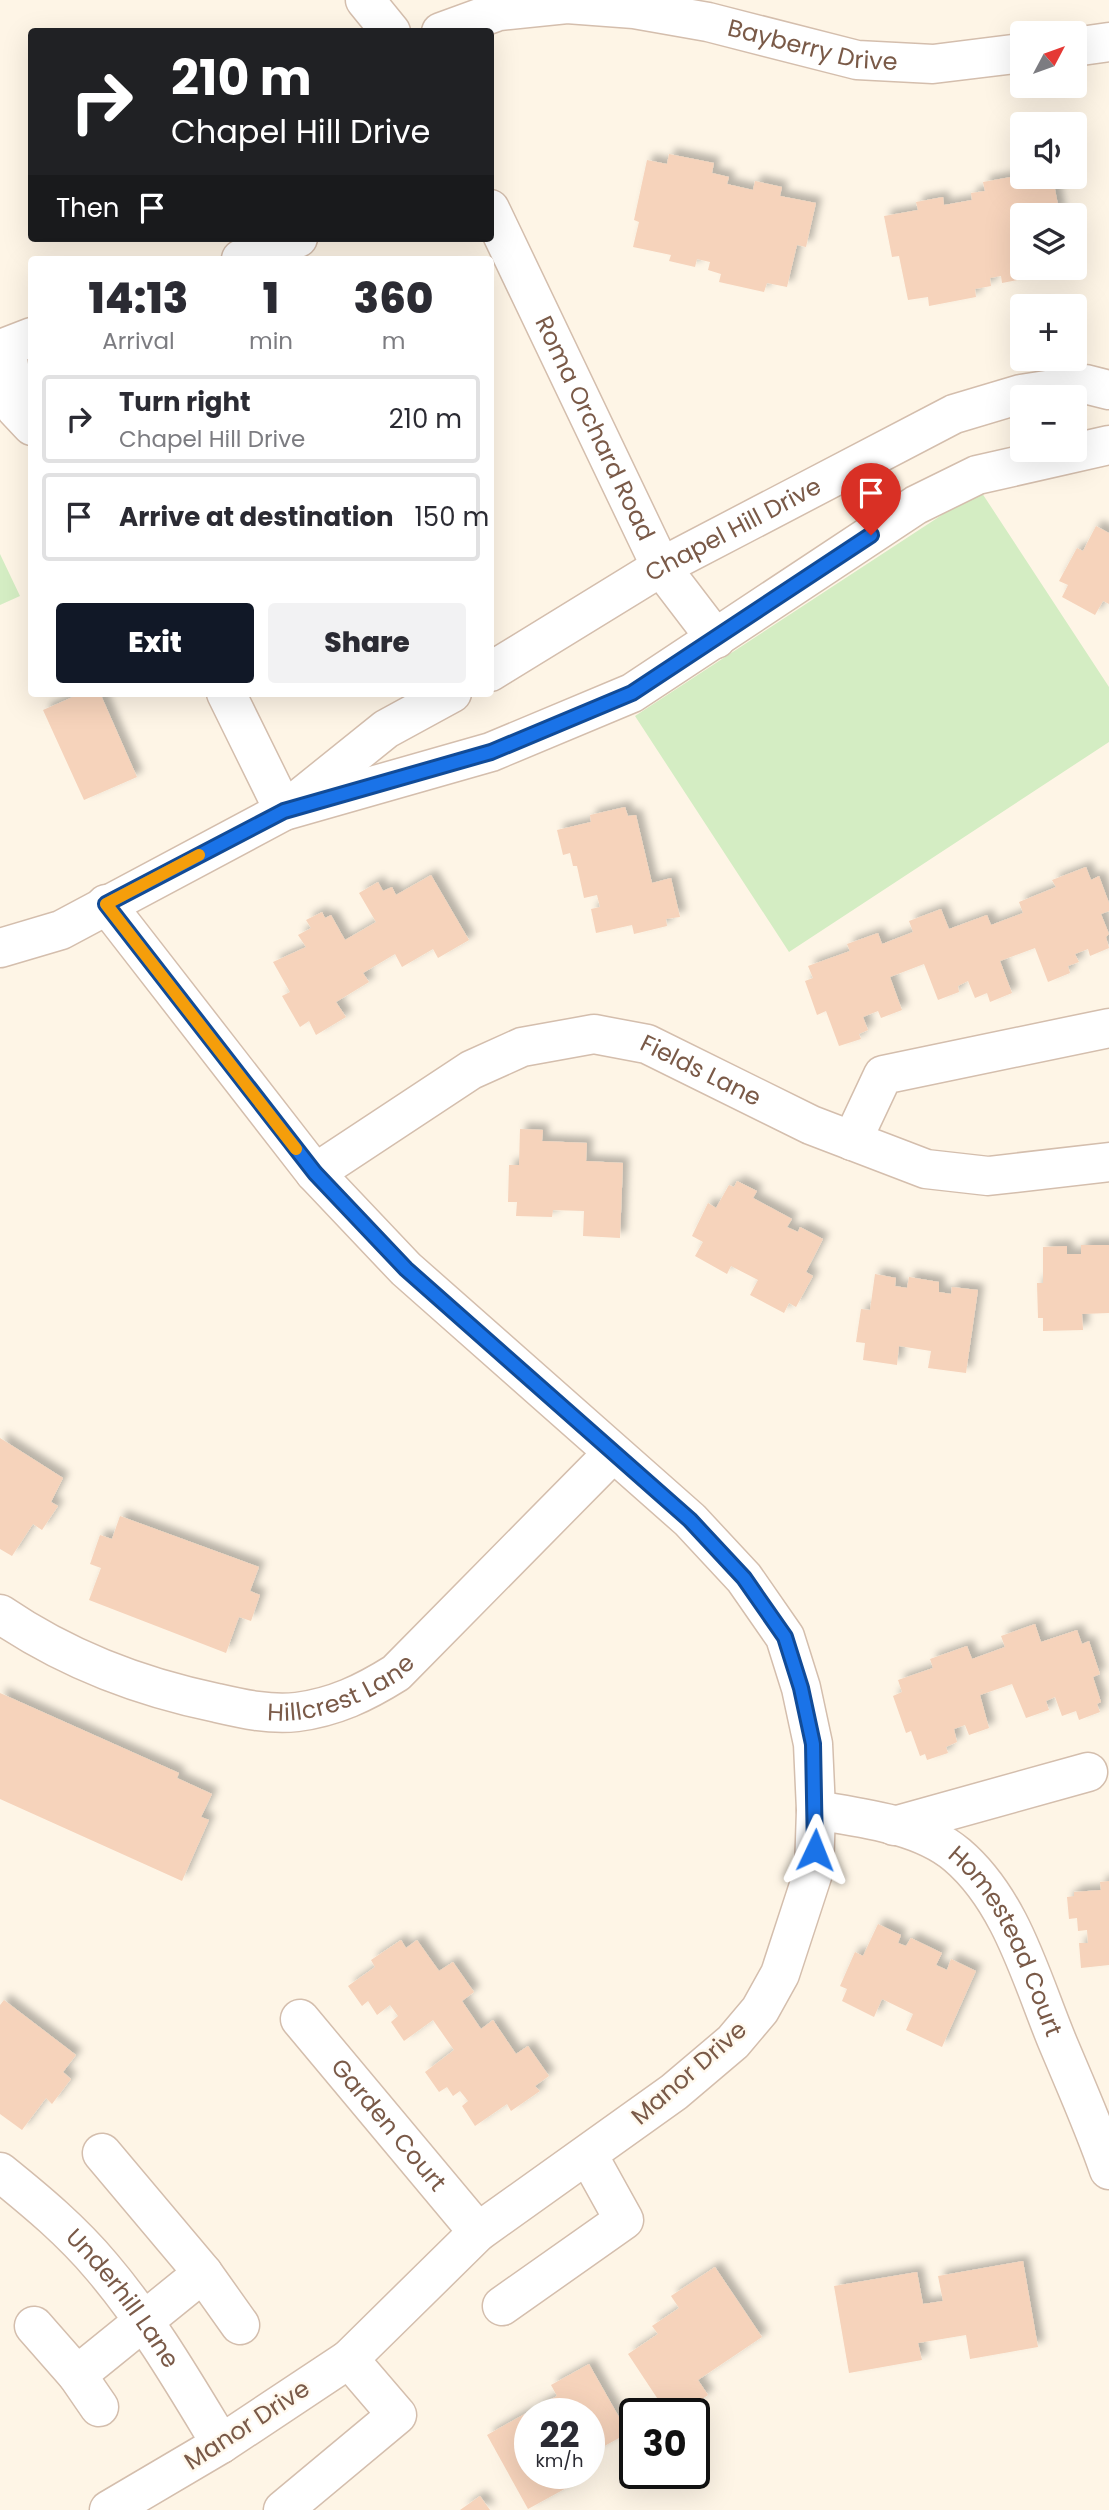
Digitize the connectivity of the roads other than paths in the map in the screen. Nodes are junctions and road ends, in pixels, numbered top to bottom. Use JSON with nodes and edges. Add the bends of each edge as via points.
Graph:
{"nodes":[{"id":1,"x":365,"y":0,"type":"edge"},
{"id":2,"x":388,"y":28,"type":"edge"},
{"id":3,"x":452,"y":28,"type":"edge"},
{"id":4,"x":1109,"y":42,"type":"edge"},
{"id":5,"x":1087,"y":45,"type":"edge"},
{"id":6,"x":1010,"y":54,"type":"edge"},
{"id":7,"x":494,"y":217,"type":"edge"},
{"id":8,"x":287,"y":242,"type":"edge"},
{"id":9,"x":248,"y":256,"type":"edge"},
{"id":10,"x":28,"y":339,"type":"edge"},
{"id":11,"x":1109,"y":390,"type":"edge"},
{"id":12,"x":28,"y":422,"type":"edge"},
{"id":13,"x":1109,"y":445,"type":"edge"},
{"id":14,"x":661,"y":567,"type":"junction"},
{"id":15,"x":716,"y":639,"type":"junction"},
{"id":16,"x":494,"y":670,"type":"edge"},
{"id":17,"x":228,"y":697,"type":"edge"},
{"id":18,"x":445,"y":697,"type":"edge"},
{"id":19,"x":284,"y":811,"type":"junction"},
{"id":20,"x":106,"y":904,"type":"junction"},
{"id":21,"x":0,"y":948,"type":"edge"},
{"id":22,"x":1109,"y":1028,"type":"edge"},
{"id":23,"x":852,"y":1141,"type":"junction"},
{"id":24,"x":1109,"y":1162,"type":"edge"},
{"id":25,"x":315,"y":1173,"type":"junction"},
{"id":26,"x":612,"y":1454,"type":"junction"},
{"id":27,"x":0,"y":1614,"type":"edge"},
{"id":28,"x":1088,"y":1772,"type":"dead end"},
{"id":29,"x":816,"y":1810,"type":"junction"},
{"id":30,"x":894,"y":1826,"type":"junction"},
{"id":31,"x":300,"y":2019,"type":"dead end"},
{"id":32,"x":102,"y":2153,"type":"dead end"},
{"id":33,"x":588,"y":2155,"type":"junction"},
{"id":34,"x":1109,"y":2170,"type":"edge"},
{"id":35,"x":0,"y":2172,"type":"edge"},
{"id":36,"x":478,"y":2232,"type":"junction"},
{"id":37,"x":203,"y":2273,"type":"junction"},
{"id":38,"x":502,"y":2306,"type":"dead end"},
{"id":39,"x":144,"y":2322,"type":"junction"},
{"id":40,"x":240,"y":2325,"type":"dead end"},
{"id":41,"x":34,"y":2326,"type":"dead end"},
{"id":42,"x":349,"y":2359,"type":"junction"},
{"id":43,"x":76,"y":2375,"type":"junction"},
{"id":44,"x":99,"y":2407,"type":"dead end"},
{"id":45,"x":221,"y":2444,"type":"junction"},
{"id":46,"x":109,"y":2510,"type":"edge"},
{"id":47,"x":283,"y":2510,"type":"edge"}],
"edges":[{"from":1,"to":2,"type":"street"},
{"from":3,"to":6,"type":"street","name":"Bayberry Drive","via":[[499,11],[567,4],[634,9],[708,22],[857,60],[933,64]]},
{"from":4,"to":5,"type":"street"},
{"from":7,"to":14,"type":"street","name":"Roma Orchard Road"},
{"from":8,"to":9,"type":"street"},
{"from":10,"to":12,"type":"street","via":[[6,347],[16,409]]},
{"from":11,"to":14,"type":"street","name":"Chapel Hill Drive","via":[[1085,384],[1021,394],[954,414]]},
{"from":13,"to":15,"type":"street","via":[[977,475],[916,505]]},
{"from":14,"to":15,"type":"street","name":"Roma Orchard Road"},
{"from":14,"to":16,"type":"street","name":"Chapel Hill Drive"},
{"from":15,"to":19,"type":"street","via":[[632,693],[491,752]]},
{"from":17,"to":19,"type":"street"},
{"from":18,"to":19,"type":"street","via":[[386,729]]},
{"from":19,"to":20,"type":"street"},
{"from":20,"to":21,"type":"street","via":[[61,930]]},
{"from":20,"to":25,"type":"street","name":"Manor Drive"},
{"from":22,"to":23,"type":"street","via":[[883,1075]]},
{"from":23,"to":24,"type":"street","name":"Fields Lane","via":[[926,1169],[988,1176]]},
{"from":23,"to":25,"type":"street","name":"Fields Lane","via":[[647,1044],[594,1034],[522,1047],[471,1070]]},
{"from":25,"to":26,"type":"street","name":"Manor Drive","via":[[406,1269]]},
{"from":26,"to":27,"type":"street","name":"Hillcrest Lane","via":[[396,1673],[362,1695],[324,1707],[254,1711],[131,1682],[31,1635]]},
{"from":26,"to":29,"type":"street","name":"Manor Drive","via":[[690,1520],[744,1578],[785,1637],[813,1744]]},
{"from":28,"to":30,"type":"street"},
{"from":29,"to":30,"type":"street","name":"Homestead Court"},
{"from":29,"to":33,"type":"street","name":"Manor Drive","via":[[814,1870],[780,1974],[760,2010],[733,2042],[674,2092]]},
{"from":30,"to":34,"type":"street","name":"Homestead Court","via":[[956,1853],[985,1884],[1012,1930]]},
{"from":31,"to":36,"type":"street","name":"Garden Court"},
{"from":32,"to":37,"type":"street"},
{"from":33,"to":36,"type":"street","name":"Manor Drive"},
{"from":33,"to":38,"type":"street","via":[[624,2220]]},
{"from":35,"to":39,"type":"street","name":"Underhill Lane","via":[[101,2265]]},
{"from":36,"to":42,"type":"street","name":"Manor Drive"},
{"from":37,"to":39,"type":"street"},
{"from":37,"to":40,"type":"street"},
{"from":39,"to":43,"type":"street"},
{"from":39,"to":45,"type":"street","name":"Underhill Lane"},
{"from":41,"to":43,"type":"street"},
{"from":42,"to":45,"type":"street","name":"Manor Drive"},
{"from":42,"to":47,"type":"street","via":[[397,2415]]},
{"from":43,"to":44,"type":"street"},
{"from":45,"to":46,"type":"street","name":"Manor Drive"}]}
